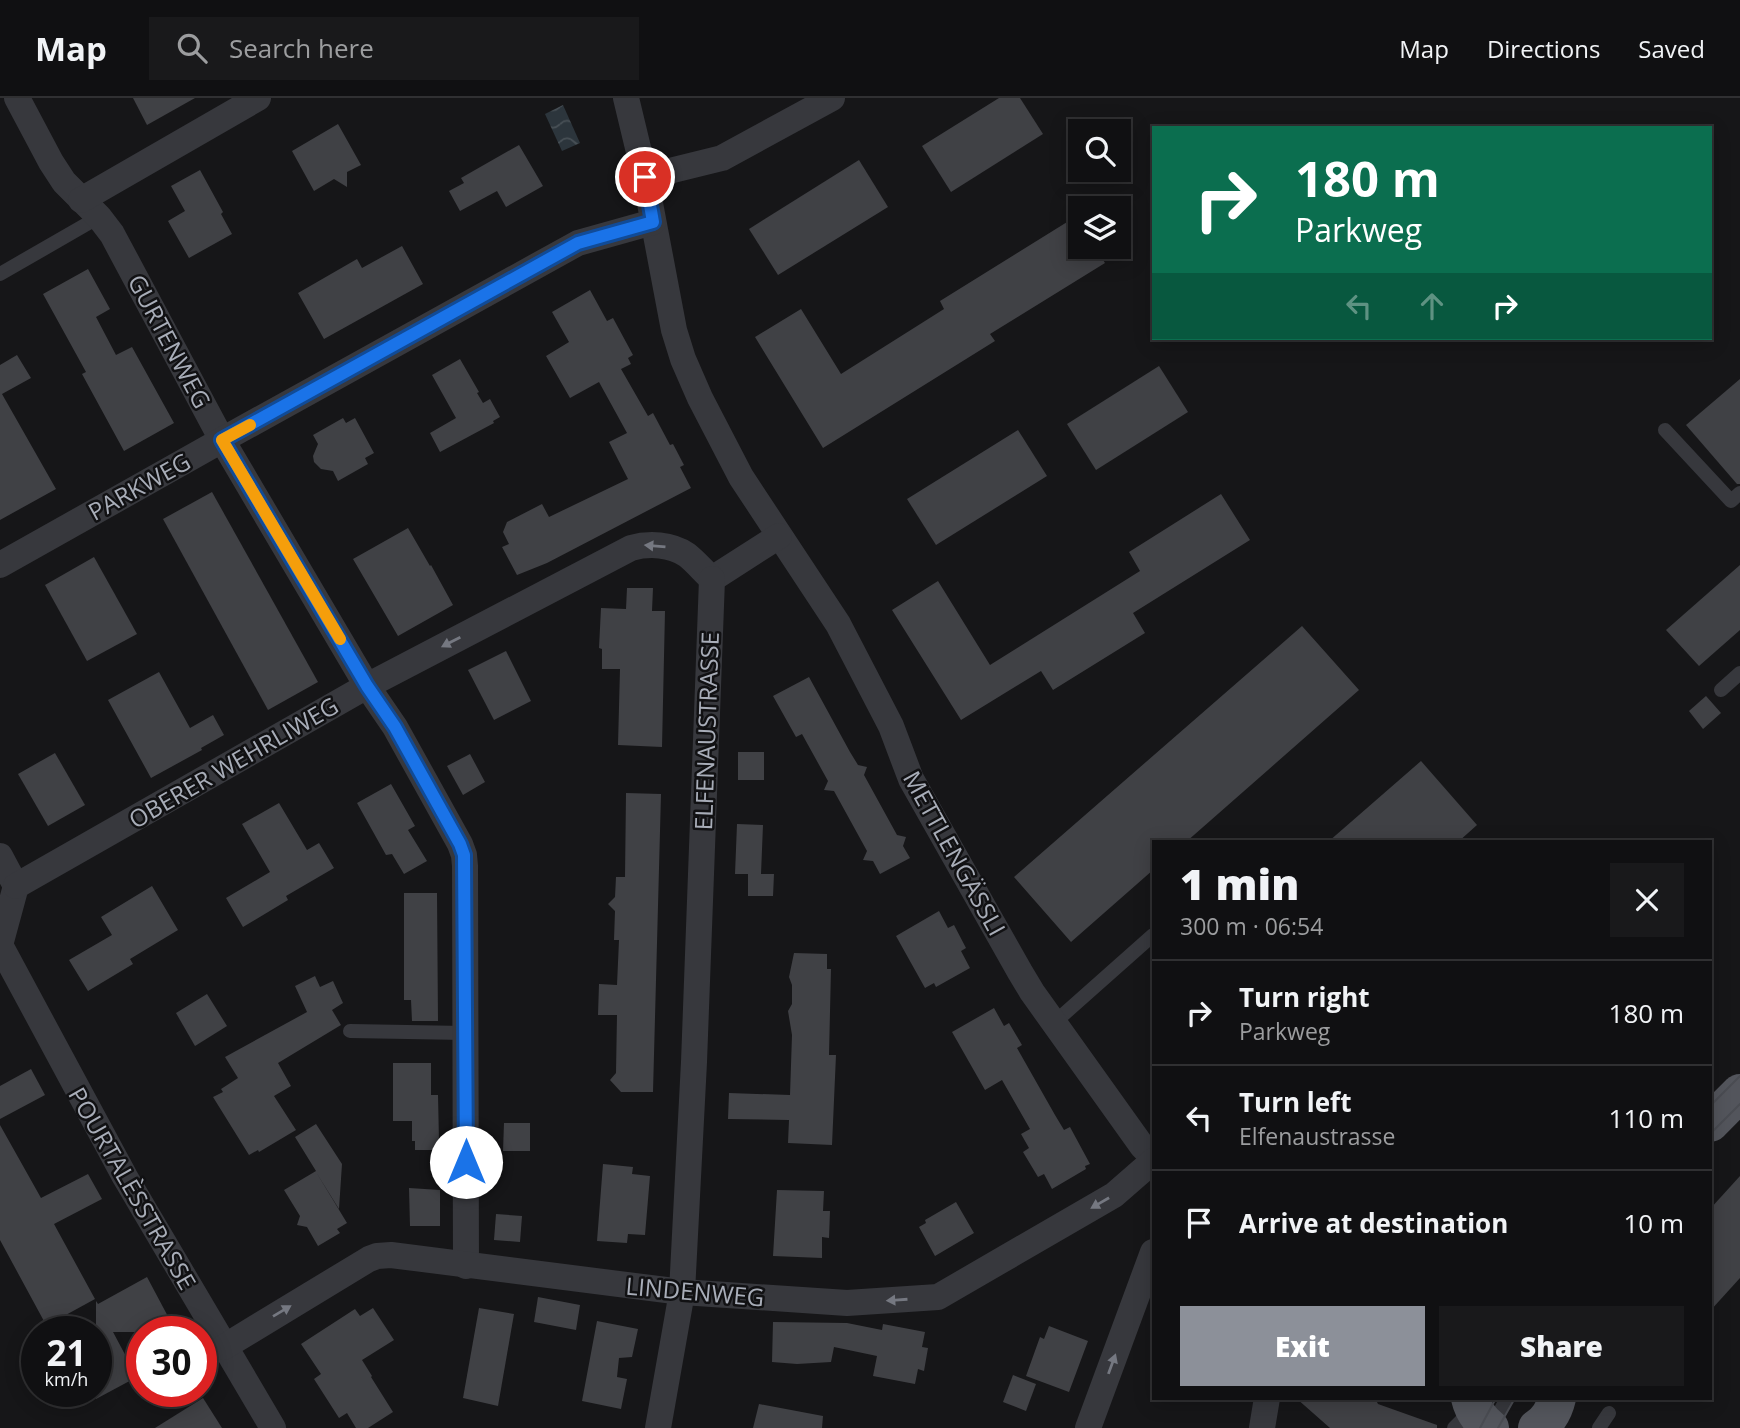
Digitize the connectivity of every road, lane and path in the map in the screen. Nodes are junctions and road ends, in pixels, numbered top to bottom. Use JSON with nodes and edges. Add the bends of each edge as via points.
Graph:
{"nodes":[{"id":1,"x":17,"y":98,"type":"edge"},
{"id":2,"x":626,"y":98,"type":"edge"},
{"id":3,"x":832,"y":98,"type":"edge"},
{"id":4,"x":248,"y":100,"type":"edge"},
{"id":5,"x":645,"y":177,"type":"junction"},
{"id":6,"x":90,"y":208,"type":"junction"},
{"id":7,"x":653,"y":222,"type":"junction"},
{"id":8,"x":0,"y":274,"type":"edge"},
{"id":9,"x":1665,"y":430,"type":"dead end"},
{"id":10,"x":222,"y":440,"type":"junction"},
{"id":11,"x":1740,"y":493,"type":"edge"},
{"id":12,"x":779,"y":536,"type":"junction"},
{"id":13,"x":0,"y":565,"type":"edge"},
{"id":14,"x":712,"y":579,"type":"junction"},
{"id":15,"x":1740,"y":673,"type":"edge"},
{"id":16,"x":367,"y":686,"type":"junction"},
{"id":17,"x":1721,"y":690,"type":"dead end"},
{"id":18,"x":0,"y":856,"type":"edge"},
{"id":19,"x":16,"y":886,"type":"junction"},
{"id":20,"x":1152,"y":936,"type":"edge"},
{"id":21,"x":0,"y":946,"type":"edge"},
{"id":22,"x":1055,"y":1022,"type":"junction"},
{"id":23,"x":351,"y":1031,"type":"dead end"},
{"id":24,"x":465,"y":1033,"type":"junction"},
{"id":25,"x":1740,"y":1093,"type":"edge"},
{"id":26,"x":1712,"y":1121,"type":"edge"},
{"id":27,"x":1152,"y":1158,"type":"edge"},
{"id":28,"x":1152,"y":1160,"type":"edge"},
{"id":29,"x":1152,"y":1255,"type":"edge"},
{"id":30,"x":466,"y":1266,"type":"junction"},
{"id":31,"x":682,"y":1292,"type":"junction"},
{"id":32,"x":224,"y":1347,"type":"junction"},
{"id":33,"x":1268,"y":1400,"type":"edge"},
{"id":34,"x":1609,"y":1413,"type":"dead end"},
{"id":35,"x":273,"y":1428,"type":"edge"},
{"id":36,"x":658,"y":1428,"type":"edge"},
{"id":37,"x":1088,"y":1428,"type":"edge"},
{"id":38,"x":1262,"y":1428,"type":"edge"},
{"id":39,"x":1599,"y":1428,"type":"edge"}],
"edges":[{"from":1,"to":6,"type":"street","name":"GURTENWEG","via":[[64,182]]},
{"from":2,"to":5,"type":"street"},
{"from":3,"to":5,"type":"street","via":[[722,158]]},
{"from":4,"to":6,"type":"street"},
{"from":5,"to":7,"type":"street"},
{"from":6,"to":8,"type":"lane"},
{"from":6,"to":10,"type":"street","name":"GURTENWEG","via":[[112,234]]},
{"from":7,"to":10,"type":"street","name":"PARKWEG","via":[[578,243]]},
{"from":7,"to":12,"type":"street","via":[[683,359],[741,477]]},
{"from":9,"to":11,"type":"lane","via":[[1731,501]]},
{"from":10,"to":13,"type":"street","name":"PARKWEG"},
{"from":10,"to":16,"type":"street","name":"GURTENWEG"},
{"from":12,"to":14,"type":"street"},
{"from":12,"to":22,"type":"street","name":"METTLENGÄSSLI","via":[[838,624],[891,726],[911,779],[1020,972]]},
{"from":14,"to":16,"type":"street","name":"OBERER WEHRLIWEG","one_way":true,"via":[[676,550],[652,545],[631,548]]},
{"from":14,"to":31,"type":"street","name":"ELFENAUSTRASSE"},
{"from":15,"to":17,"type":"lane"},
{"from":16,"to":19,"type":"street","name":"OBERER WEHRLIWEG"},
{"from":16,"to":24,"type":"street","name":"GURTENWEG","via":[[395,727],[464,855]]},
{"from":18,"to":19,"type":"street"},
{"from":19,"to":21,"type":"street","name":"POURTALÈSSTRASSE"},
{"from":20,"to":22,"type":"lane"},
{"from":21,"to":32,"type":"street","name":"POURTALÈSSTRASSE","via":[[103,1139]]},
{"from":22,"to":27,"type":"street","name":"METTLENGÄSSLI"},
{"from":23,"to":24,"type":"lane"},
{"from":24,"to":30,"type":"street","name":"GURTENWEG"},
{"from":25,"to":26,"type":"main road"},
{"from":28,"to":31,"type":"street","name":"LINDENWEG","one_way":true,"via":[[1114,1195],[938,1297],[847,1303]]},
{"from":37,"to":29,"type":"street","one_way":true},
{"from":30,"to":31,"type":"street","name":"LINDENWEG"},
{"from":32,"to":30,"type":"street","name":"LINDENWEG","one_way":true,"via":[[377,1256]]},
{"from":31,"to":36,"type":"street","name":"ELFENAUSTRASSE"},
{"from":32,"to":35,"type":"street","name":"POURTALÈSSTRASSE"},
{"from":33,"to":38,"type":"street"},
{"from":34,"to":39,"type":"lane"}]}
